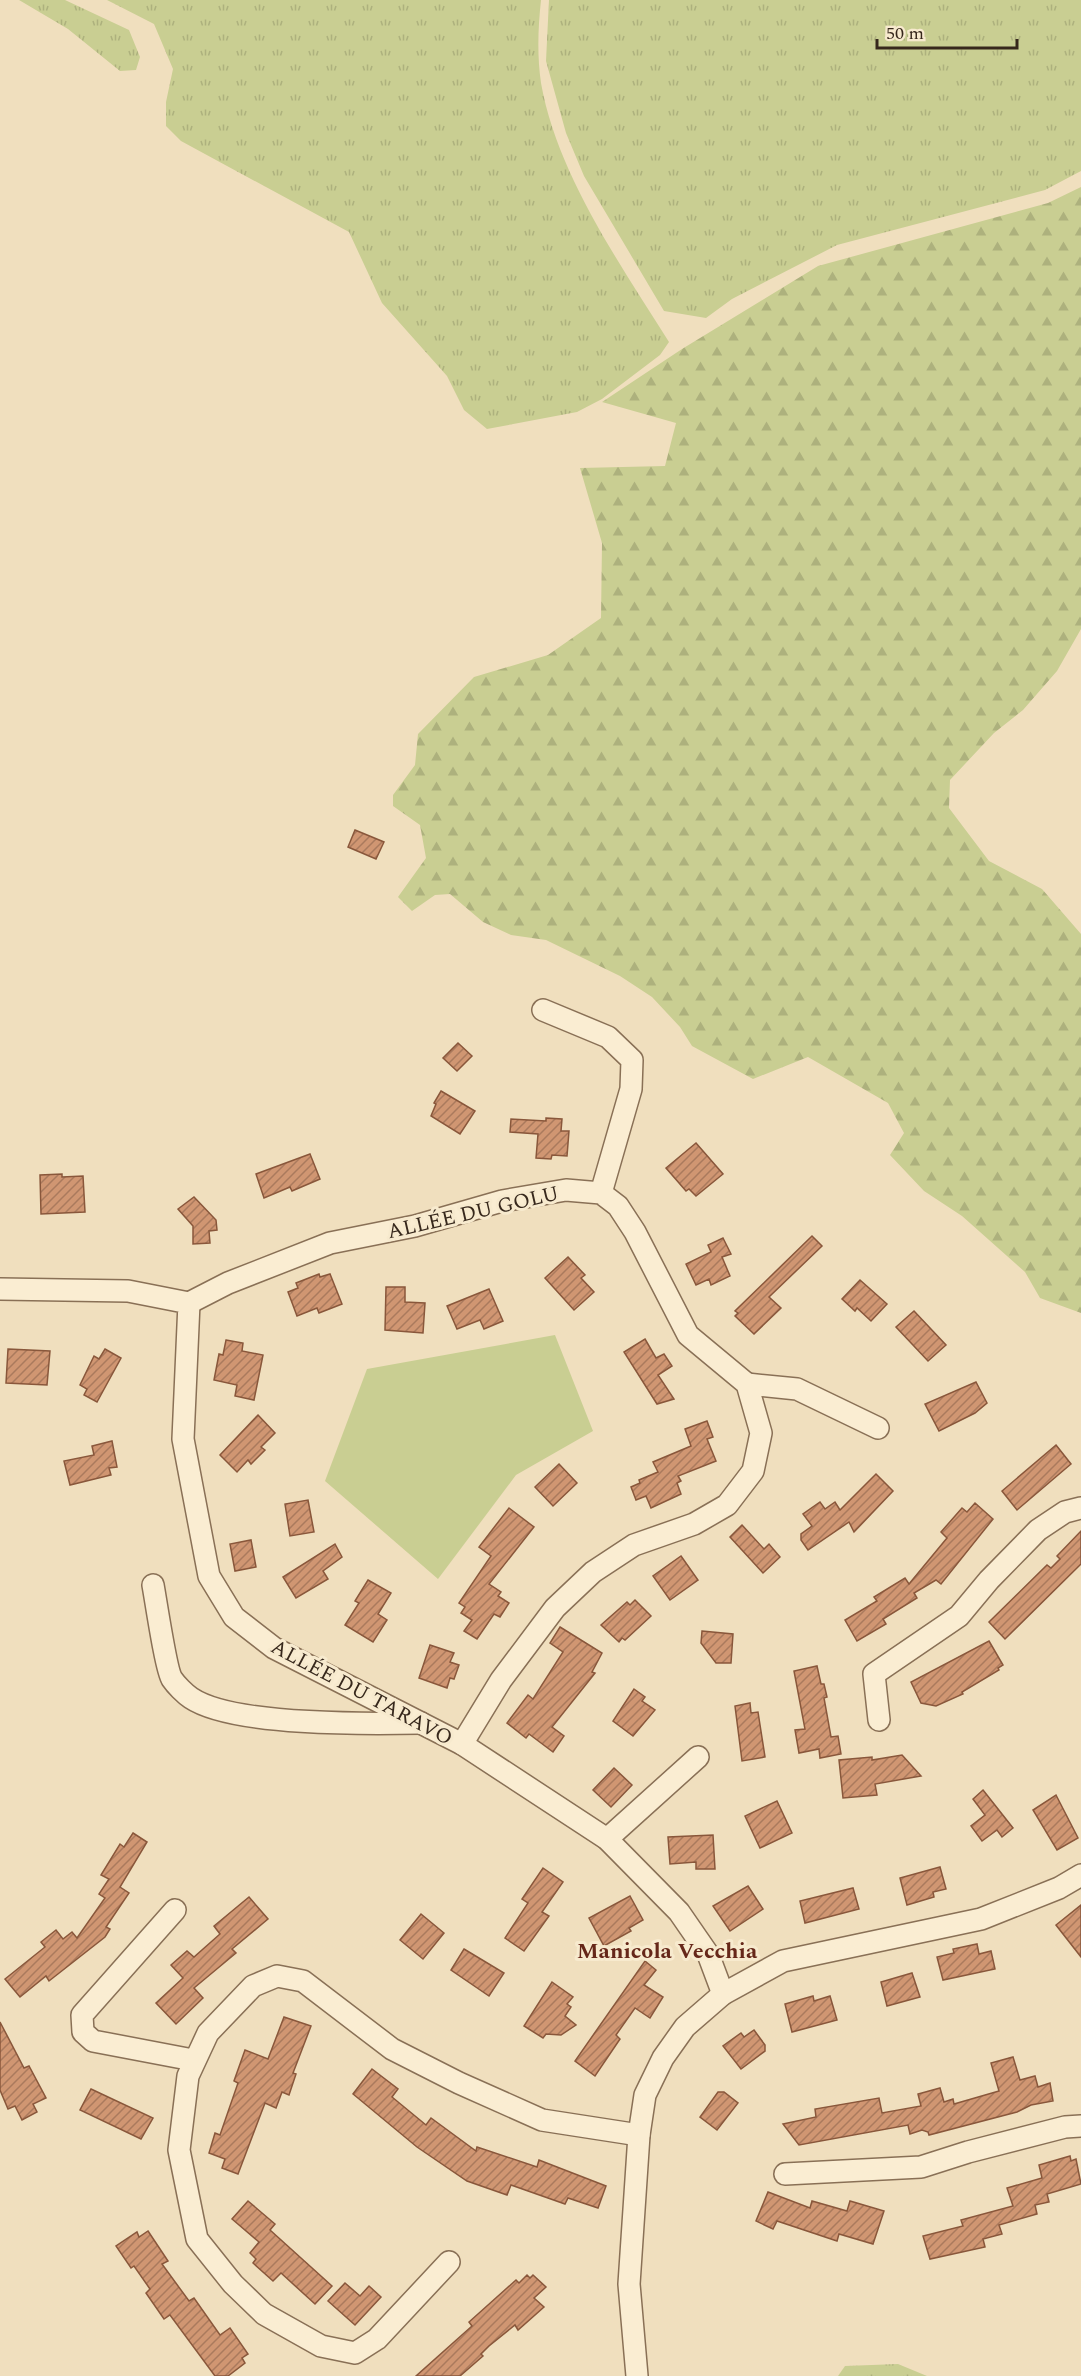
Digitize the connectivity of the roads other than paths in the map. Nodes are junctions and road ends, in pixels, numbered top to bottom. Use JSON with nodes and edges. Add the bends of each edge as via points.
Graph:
{"nodes":[{"id":1,"x":543,"y":1010,"type":"dead end"},
{"id":2,"x":601,"y":1193,"type":"junction"},
{"id":3,"x":0,"y":1289,"type":"edge"},
{"id":4,"x":189,"y":1303,"type":"junction"},
{"id":5,"x":747,"y":1384,"type":"junction"},
{"id":6,"x":878,"y":1428,"type":"dead end"},
{"id":7,"x":1081,"y":1508,"type":"edge"},
{"id":8,"x":153,"y":1585,"type":"dead end"},
{"id":9,"x":879,"y":1720,"type":"dead end"},
{"id":10,"x":424,"y":1723,"type":"junction"},
{"id":11,"x":462,"y":1744,"type":"junction"},
{"id":12,"x":698,"y":1757,"type":"dead end"},
{"id":13,"x":607,"y":1839,"type":"junction"},
{"id":14,"x":1081,"y":1875,"type":"edge"},
{"id":15,"x":175,"y":1910,"type":"dead end"},
{"id":16,"x":723,"y":1994,"type":"junction"},
{"id":17,"x":194,"y":2060,"type":"junction"},
{"id":18,"x":1081,"y":2126,"type":"edge"},
{"id":19,"x":639,"y":2135,"type":"junction"},
{"id":20,"x":785,"y":2174,"type":"dead end"},
{"id":21,"x":449,"y":2262,"type":"dead end"},
{"id":22,"x":637,"y":2376,"type":"edge"}],
"edges":[{"from":1,"to":2,"type":"street","via":[[608,1037],[632,1060],[631,1089]]},
{"from":2,"to":4,"type":"street","name":"ALLÉE DU GOLU","via":[[566,1190],[502,1201],[415,1226],[330,1243],[228,1283]]},
{"from":2,"to":5,"type":"street","via":[[618,1206],[635,1232],[688,1335]]},
{"from":3,"to":4,"type":"street","via":[[128,1292]]},
{"from":4,"to":10,"type":"street","name":"ALLÉE DU TARAVO","via":[[183,1439],[209,1576],[234,1617],[274,1648]]},
{"from":5,"to":6,"type":"street","via":[[797,1389]]},
{"from":5,"to":11,"type":"street","via":[[761,1433],[753,1471],[727,1505],[694,1524],[634,1545],[593,1572],[555,1608],[507,1671]]},
{"from":7,"to":9,"type":"street","via":[[1065,1512],[1038,1530],[959,1616],[874,1674]]},
{"from":8,"to":10,"type":"street","via":[[170,1677],[190,1698],[240,1716],[371,1724]]},
{"from":10,"to":11,"type":"street","name":"ALLÉE DU TARAVO"},
{"from":11,"to":13,"type":"street","name":"ALLÉE DU TARAVO"},
{"from":12,"to":13,"type":"street"},
{"from":13,"to":16,"type":"street","name":"ALLÉE DU TARAVO","via":[[679,1912],[708,1954]]},
{"from":14,"to":16,"type":"street","via":[[1059,1888],[981,1919],[783,1961]]},
{"from":15,"to":17,"type":"street","via":[[82,2015],[83,2032],[93,2041]]},
{"from":16,"to":19,"type":"street","via":[[685,2027],[663,2058],[645,2096]]},
{"from":17,"to":19,"type":"street","via":[[208,2032],[253,1986],[277,1976],[303,1980],[392,2049],[459,2083],[542,2120]]},
{"from":17,"to":21,"type":"street","via":[[188,2076],[179,2150],[197,2239],[233,2284],[264,2314],[321,2346],[355,2353],[377,2339]]},
{"from":18,"to":20,"type":"street","via":[[968,2152],[921,2168]]},
{"from":19,"to":22,"type":"street","via":[[629,2284]]}]}
